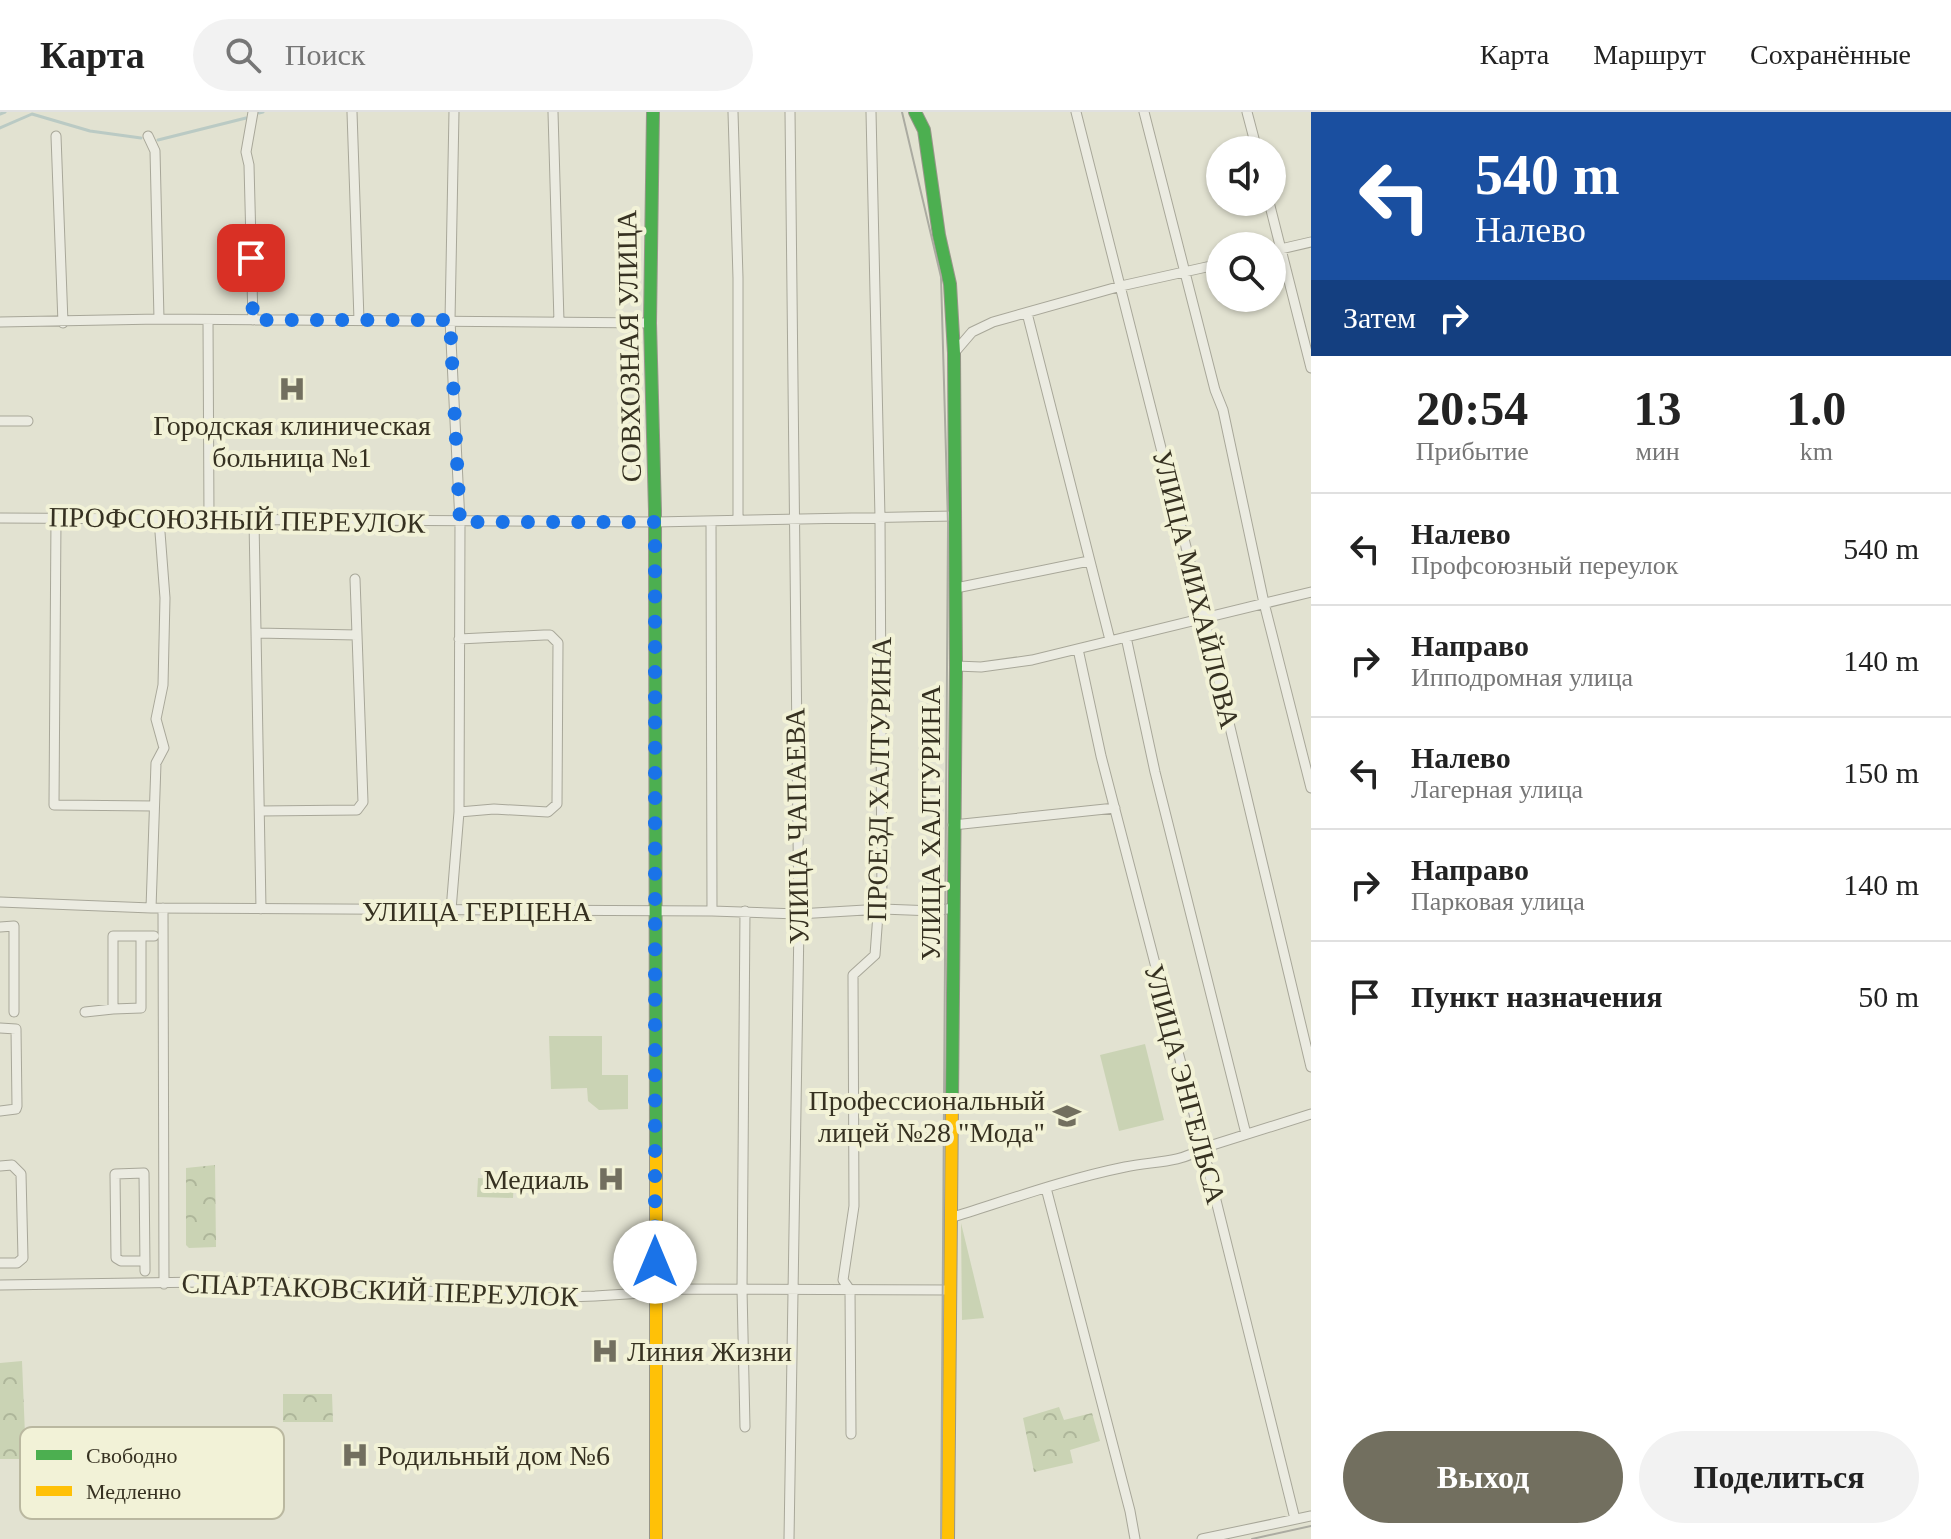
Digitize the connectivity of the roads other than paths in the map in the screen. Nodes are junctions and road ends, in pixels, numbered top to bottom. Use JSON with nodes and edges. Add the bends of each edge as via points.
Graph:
{"nodes":[{"id":1,"x":253,"y":112,"type":"edge"},
{"id":2,"x":352,"y":112,"type":"edge"},
{"id":3,"x":454,"y":112,"type":"edge"},
{"id":4,"x":553,"y":112,"type":"edge"},
{"id":5,"x":653,"y":112,"type":"edge"},
{"id":6,"x":733,"y":112,"type":"edge"},
{"id":7,"x":790,"y":112,"type":"edge"},
{"id":8,"x":871,"y":112,"type":"edge"},
{"id":9,"x":915,"y":112,"type":"edge"},
{"id":10,"x":1076,"y":112,"type":"edge"},
{"id":11,"x":1144,"y":112,"type":"edge"},
{"id":12,"x":1247,"y":112,"type":"edge"},
{"id":13,"x":56,"y":136,"type":"dead end"},
{"id":14,"x":148,"y":136,"type":"dead end"},
{"id":15,"x":1253,"y":136,"type":"edge"},
{"id":16,"x":1311,"y":242,"type":"edge"},
{"id":17,"x":1286,"y":248,"type":"edge"},
{"id":18,"x":1206,"y":267,"type":"edge"},
{"id":19,"x":1184,"y":272,"type":"junction"},
{"id":20,"x":1286,"y":284,"type":"edge"},
{"id":21,"x":1121,"y":286,"type":"junction"},
{"id":22,"x":1027,"y":313,"type":"junction"},
{"id":23,"x":159,"y":319,"type":"junction"},
{"id":24,"x":208,"y":320,"type":"junction"},
{"id":25,"x":253,"y":320,"type":"junction"},
{"id":26,"x":359,"y":320,"type":"junction"},
{"id":27,"x":450,"y":320,"type":"junction"},
{"id":28,"x":0,"y":322,"type":"edge"},
{"id":29,"x":559,"y":322,"type":"junction"},
{"id":30,"x":63,"y":323,"type":"junction"},
{"id":31,"x":650,"y":323,"type":"junction"},
{"id":32,"x":954,"y":353,"type":"junction"},
{"id":33,"x":1311,"y":368,"type":"edge"},
{"id":34,"x":0,"y":421,"type":"edge"},
{"id":35,"x":28,"y":421,"type":"dead end"},
{"id":36,"x":954,"y":516,"type":"junction"},
{"id":37,"x":0,"y":518,"type":"edge"},
{"id":38,"x":56,"y":518,"type":"junction"},
{"id":39,"x":793,"y":518,"type":"junction"},
{"id":40,"x":880,"y":518,"type":"junction"},
{"id":41,"x":159,"y":519,"type":"junction"},
{"id":42,"x":209,"y":519,"type":"junction"},
{"id":43,"x":254,"y":520,"type":"junction"},
{"id":44,"x":738,"y":520,"type":"junction"},
{"id":45,"x":711,"y":521,"type":"junction"},
{"id":46,"x":460,"y":522,"type":"junction"},
{"id":47,"x":655,"y":522,"type":"junction"},
{"id":48,"x":1089,"y":561,"type":"junction"},
{"id":49,"x":355,"y":579,"type":"dead end"},
{"id":50,"x":956,"y":588,"type":"junction"},
{"id":51,"x":1311,"y":592,"type":"edge"},
{"id":52,"x":1264,"y":603,"type":"junction"},
{"id":53,"x":1204,"y":618,"type":"junction"},
{"id":54,"x":256,"y":633,"type":"junction"},
{"id":55,"x":357,"y":635,"type":"junction"},
{"id":56,"x":1126,"y":637,"type":"junction"},
{"id":57,"x":459,"y":639,"type":"junction"},
{"id":58,"x":1110,"y":640,"type":"junction"},
{"id":59,"x":1078,"y":649,"type":"junction"},
{"id":60,"x":956,"y":666,"type":"junction"},
{"id":61,"x":1311,"y":788,"type":"edge"},
{"id":62,"x":154,"y":806,"type":"junction"},
{"id":63,"x":1115,"y":808,"type":"junction"},
{"id":64,"x":260,"y":811,"type":"junction"},
{"id":65,"x":459,"y":812,"type":"junction"},
{"id":66,"x":953,"y":825,"type":"junction"},
{"id":67,"x":0,"y":902,"type":"edge"},
{"id":68,"x":151,"y":908,"type":"junction"},
{"id":69,"x":163,"y":908,"type":"junction"},
{"id":70,"x":953,"y":908,"type":"junction"},
{"id":71,"x":261,"y":909,"type":"junction"},
{"id":72,"x":882,"y":909,"type":"junction"},
{"id":73,"x":451,"y":910,"type":"junction"},
{"id":74,"x":712,"y":911,"type":"junction"},
{"id":75,"x":745,"y":911,"type":"junction"},
{"id":76,"x":654,"y":912,"type":"junction"},
{"id":77,"x":798,"y":914,"type":"junction"},
{"id":78,"x":0,"y":927,"type":"edge"},
{"id":79,"x":141,"y":936,"type":"junction"},
{"id":80,"x":154,"y":936,"type":"dead end"},
{"id":81,"x":113,"y":1009,"type":"junction"},
{"id":82,"x":14,"y":1012,"type":"dead end"},
{"id":83,"x":85,"y":1012,"type":"dead end"},
{"id":84,"x":0,"y":1028,"type":"edge"},
{"id":85,"x":1311,"y":1067,"type":"edge"},
{"id":86,"x":0,"y":1111,"type":"edge"},
{"id":87,"x":1311,"y":1114,"type":"edge"},
{"id":88,"x":1246,"y":1134,"type":"junction"},
{"id":89,"x":1203,"y":1148,"type":"junction"},
{"id":90,"x":0,"y":1166,"type":"edge"},
{"id":91,"x":1046,"y":1188,"type":"junction"},
{"id":92,"x":950,"y":1218,"type":"junction"},
{"id":93,"x":0,"y":1263,"type":"edge"},
{"id":94,"x":145,"y":1266,"type":"joint"},
{"id":95,"x":164,"y":1284,"type":"junction"},
{"id":96,"x":0,"y":1285,"type":"edge"},
{"id":97,"x":792,"y":1288,"type":"junction"},
{"id":98,"x":657,"y":1289,"type":"junction"},
{"id":99,"x":742,"y":1289,"type":"junction"},
{"id":100,"x":850,"y":1290,"type":"junction"},
{"id":101,"x":950,"y":1290,"type":"junction"},
{"id":102,"x":745,"y":1427,"type":"dead end"},
{"id":103,"x":851,"y":1434,"type":"dead end"},
{"id":104,"x":1311,"y":1516,"type":"edge"},
{"id":105,"x":1295,"y":1519,"type":"junction"},
{"id":106,"x":656,"y":1539,"type":"edge"},
{"id":107,"x":789,"y":1539,"type":"edge"},
{"id":108,"x":948,"y":1539,"type":"edge"},
{"id":109,"x":1135,"y":1539,"type":"edge"},
{"id":110,"x":1202,"y":1539,"type":"edge"}],
"edges":[{"from":1,"to":25,"type":"street","via":[[246,152]]},
{"from":2,"to":26,"type":"street"},
{"from":3,"to":27,"type":"street"},
{"from":4,"to":29,"type":"street"},
{"from":5,"to":31,"type":"street","name":"СОВХОЗНАЯ УЛИЦА"},
{"from":6,"to":44,"type":"street"},
{"from":7,"to":39,"type":"street","name":"УЛИЦА ЧАПАЕВА"},
{"from":8,"to":40,"type":"street","name":"ПРОЕЗД ХАЛТУРИНА"},
{"from":9,"to":32,"type":"street","name":"УЛИЦА ХАЛТУРИНА","via":[[924,130],[950,284]]},
{"from":10,"to":21,"type":"street","name":"УЛИЦА МИХАЙЛОВА"},
{"from":11,"to":19,"type":"street"},
{"from":12,"to":15,"type":"street"},
{"from":13,"to":30,"type":"street"},
{"from":14,"to":23,"type":"street","via":[[155,151]]},
{"from":16,"to":17,"type":"street"},
{"from":18,"to":19,"type":"street"},
{"from":19,"to":21,"type":"street"},
{"from":19,"to":52,"type":"street","via":[[1223,410]]},
{"from":20,"to":33,"type":"street"},
{"from":21,"to":22,"type":"street"},
{"from":21,"to":53,"type":"street","name":"УЛИЦА МИХАЙЛОВА"},
{"from":22,"to":32,"type":"street","via":[[972,332]]},
{"from":22,"to":48,"type":"street"},
{"from":23,"to":24,"type":"street"},
{"from":23,"to":30,"type":"street"},
{"from":24,"to":25,"type":"street"},
{"from":24,"to":42,"type":"street"},
{"from":25,"to":26,"type":"street"},
{"from":26,"to":27,"type":"street"},
{"from":27,"to":29,"type":"street"},
{"from":27,"to":46,"type":"street"},
{"from":28,"to":30,"type":"street"},
{"from":29,"to":31,"type":"street"},
{"from":31,"to":47,"type":"street","name":"СОВХОЗНАЯ УЛИЦА"},
{"from":32,"to":36,"type":"street","name":"УЛИЦА ХАЛТУРИНА"},
{"from":34,"to":35,"type":"street"},
{"from":36,"to":40,"type":"street","name":"ПРОФСОЮЗНЫЙ ПЕРЕУЛОК"},
{"from":36,"to":50,"type":"street","name":"УЛИЦА ХАЛТУРИНА"},
{"from":37,"to":38,"type":"street","name":"ПРОФСОЮЗНЫЙ ПЕРЕУЛОК"},
{"from":38,"to":41,"type":"street","name":"ПРОФСОЮЗНЫЙ ПЕРЕУЛОК"},
{"from":38,"to":62,"type":"street","via":[[54,805]]},
{"from":39,"to":40,"type":"street","name":"ПРОФСОЮЗНЫЙ ПЕРЕУЛОК"},
{"from":39,"to":44,"type":"street","name":"ПРОФСОЮЗНЫЙ ПЕРЕУЛОК"},
{"from":39,"to":77,"type":"street","name":"УЛИЦА ЧАПАЕВА"},
{"from":40,"to":72,"type":"street","name":"ПРОЕЗД ХАЛТУРИНА"},
{"from":41,"to":42,"type":"street","name":"ПРОФСОЮЗНЫЙ ПЕРЕУЛОК"},
{"from":41,"to":62,"type":"street","via":[[165,598],[163,685],[156,719],[164,748],[156,763]]},
{"from":42,"to":43,"type":"street","name":"ПРОФСОЮЗНЫЙ ПЕРЕУЛОК"},
{"from":43,"to":46,"type":"street","name":"ПРОФСОЮЗНЫЙ ПЕРЕУЛОК"},
{"from":43,"to":54,"type":"street"},
{"from":44,"to":45,"type":"street","name":"ПРОФСОЮЗНЫЙ ПЕРЕУЛОК"},
{"from":45,"to":47,"type":"street","name":"ПРОФСОЮЗНЫЙ ПЕРЕУЛОК"},
{"from":45,"to":74,"type":"street"},
{"from":46,"to":47,"type":"street","name":"ПРОФСОЮЗНЫЙ ПЕРЕУЛОК"},
{"from":46,"to":57,"type":"street"},
{"from":47,"to":76,"type":"street","name":"СОВХОЗНАЯ УЛИЦА"},
{"from":48,"to":50,"type":"street"},
{"from":48,"to":58,"type":"street"},
{"from":49,"to":55,"type":"street"},
{"from":50,"to":60,"type":"street","name":"УЛИЦА ХАЛТУРИНА"},
{"from":51,"to":52,"type":"street"},
{"from":52,"to":53,"type":"street"},
{"from":52,"to":61,"type":"street"},
{"from":53,"to":56,"type":"street"},
{"from":53,"to":85,"type":"street","name":"УЛИЦА МИХАЙЛОВА"},
{"from":54,"to":55,"type":"street"},
{"from":54,"to":64,"type":"street"},
{"from":55,"to":64,"type":"street","via":[[363,802],[357,810]]},
{"from":56,"to":58,"type":"street"},
{"from":56,"to":88,"type":"street"},
{"from":57,"to":65,"type":"street"},
{"from":57,"to":65,"type":"street","via":[[544,635],[558,643],[558,789],[556,808],[548,812]]},
{"from":58,"to":59,"type":"street"},
{"from":59,"to":60,"type":"street","via":[[1032,660]]},
{"from":59,"to":63,"type":"street","name":"УЛИЦА ЭНГЕЛЬСА"},
{"from":60,"to":66,"type":"street","name":"УЛИЦА ХАЛТУРИНА"},
{"from":62,"to":68,"type":"street"},
{"from":63,"to":66,"type":"street"},
{"from":63,"to":89,"type":"street","name":"УЛИЦА ЭНГЕЛЬСА"},
{"from":64,"to":71,"type":"street"},
{"from":65,"to":73,"type":"street"},
{"from":66,"to":70,"type":"street","name":"УЛИЦА ХАЛТУРИНА"},
{"from":67,"to":68,"type":"street","name":"УЛИЦА ГЕРЦЕНА"},
{"from":68,"to":69,"type":"street","name":"УЛИЦА ГЕРЦЕНА"},
{"from":69,"to":71,"type":"street","name":"УЛИЦА ГЕРЦЕНА"},
{"from":69,"to":95,"type":"street"},
{"from":70,"to":72,"type":"street","name":"УЛИЦА ГЕРЦЕНА"},
{"from":70,"to":92,"type":"street","name":"УЛИЦА ХАЛТУРИНА"},
{"from":71,"to":73,"type":"street","name":"УЛИЦА ГЕРЦЕНА"},
{"from":72,"to":77,"type":"street","name":"УЛИЦА ГЕРЦЕНА"},
{"from":72,"to":100,"type":"street","name":"ПРОЕЗД ХАЛТУРИНА","via":[[875,955],[853,975],[854,1206],[843,1280]]},
{"from":73,"to":76,"type":"street","name":"УЛИЦА ГЕРЦЕНА"},
{"from":74,"to":75,"type":"street","name":"УЛИЦА ГЕРЦЕНА"},
{"from":74,"to":76,"type":"street","name":"УЛИЦА ГЕРЦЕНА"},
{"from":75,"to":77,"type":"street","name":"УЛИЦА ГЕРЦЕНА"},
{"from":75,"to":99,"type":"street"},
{"from":76,"to":98,"type":"street","name":"СОВХОЗНАЯ УЛИЦА"},
{"from":77,"to":97,"type":"street","name":"УЛИЦА ЧАПАЕВА"},
{"from":78,"to":82,"type":"street","via":[[14,921]]},
{"from":79,"to":80,"type":"street"},
{"from":79,"to":81,"type":"street","via":[[141,1008]]},
{"from":79,"to":81,"type":"street","via":[[113,936]]},
{"from":81,"to":83,"type":"street"},
{"from":84,"to":86,"type":"street","via":[[16,1029],[17,1106]]},
{"from":87,"to":88,"type":"street"},
{"from":88,"to":89,"type":"street"},
{"from":89,"to":91,"type":"street","via":[[1160,1164],[1127,1166]]},
{"from":89,"to":105,"type":"street","name":"УЛИЦА ЭНГЕЛЬСА"},
{"from":90,"to":93,"type":"street","via":[[12,1165],[21,1174],[23,1258]]},
{"from":91,"to":92,"type":"street"},
{"from":91,"to":109,"type":"street"},
{"from":92,"to":101,"type":"street","name":"УЛИЦА ХАЛТУРИНА"},
{"from":94,"to":94,"type":"street","via":[[144,1173],[115,1174],[116,1258]]},
{"from":95,"to":96,"type":"street","name":"СПАРТАКОВСКИЙ ПЕРЕУЛОК"},
{"from":95,"to":98,"type":"street","name":"СПАРТАКОВСКИЙ ПЕРЕУЛОК","via":[[266,1281],[539,1298]]},
{"from":97,"to":99,"type":"street","name":"СПАРТАКОВСКИЙ ПЕРЕУЛОК"},
{"from":97,"to":100,"type":"street","name":"СПАРТАКОВСКИЙ ПЕРЕУЛОК"},
{"from":97,"to":107,"type":"street","name":"УЛИЦА ЧАПАЕВА"},
{"from":98,"to":99,"type":"street","name":"СПАРТАКОВСКИЙ ПЕРЕУЛОК"},
{"from":98,"to":106,"type":"street","name":"СОВХОЗНАЯ УЛИЦА"},
{"from":99,"to":102,"type":"street"},
{"from":100,"to":101,"type":"street","name":"СПАРТАКОВСКИЙ ПЕРЕУЛОК"},
{"from":100,"to":103,"type":"street","name":"ПРОЕЗД ХАЛТУРИНА"},
{"from":101,"to":108,"type":"street","name":"УЛИЦА ХАЛТУРИНА"},
{"from":104,"to":105,"type":"street"},
{"from":105,"to":110,"type":"street"}]}
